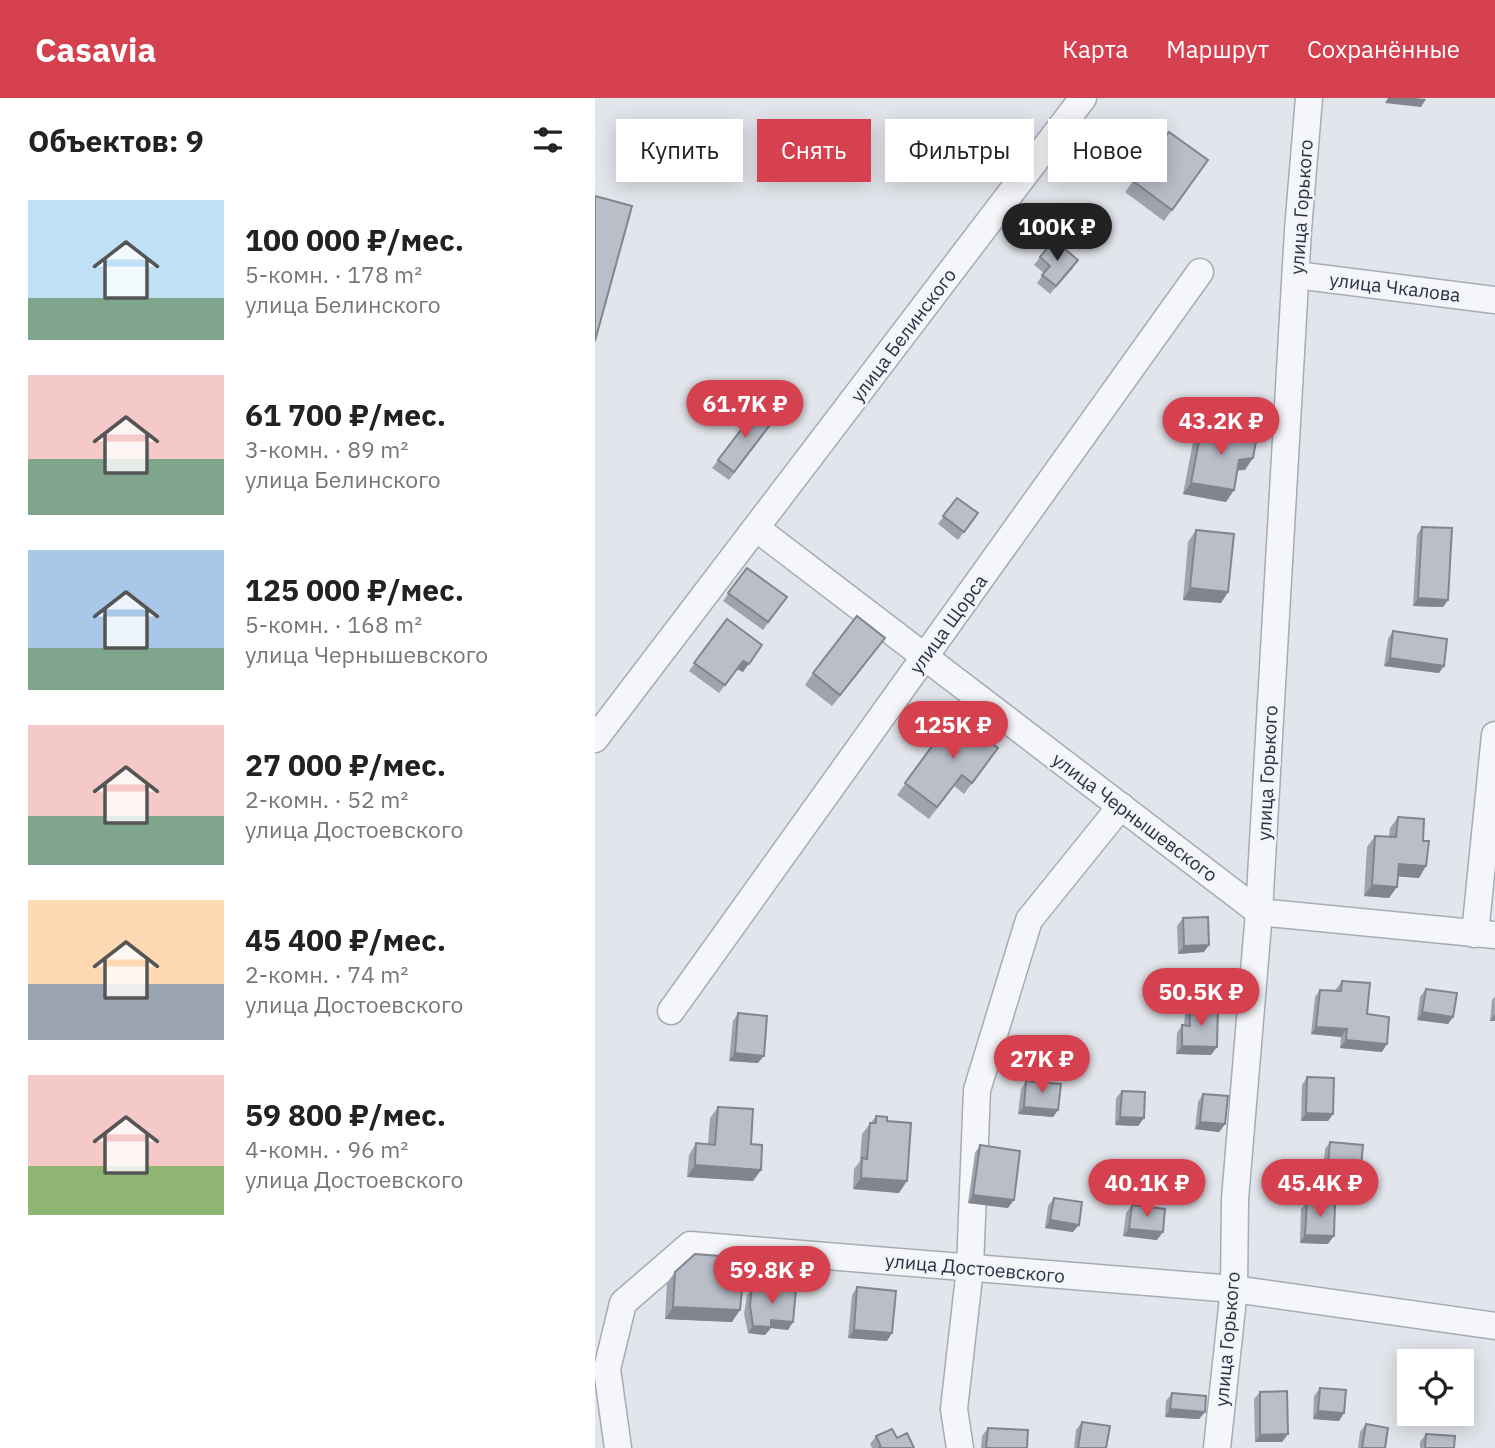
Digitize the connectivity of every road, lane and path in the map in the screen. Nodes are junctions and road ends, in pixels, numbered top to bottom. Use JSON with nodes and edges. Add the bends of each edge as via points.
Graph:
{"nodes":[{"id":1,"x":1083,"y":98,"type":"edge"},
{"id":2,"x":1308,"y":98,"type":"edge"},
{"id":3,"x":1200,"y":272,"type":"dead end"},
{"id":4,"x":1296,"y":275,"type":"junction"},
{"id":5,"x":1495,"y":300,"type":"edge"},
{"id":6,"x":756,"y":528,"type":"junction"},
{"id":7,"x":925,"y":657,"type":"junction"},
{"id":8,"x":1495,"y":735,"type":"edge"},
{"id":9,"x":595,"y":739,"type":"edge"},
{"id":10,"x":1121,"y":806,"type":"junction"},
{"id":11,"x":1259,"y":912,"type":"junction"},
{"id":12,"x":1485,"y":935,"type":"edge"},
{"id":13,"x":671,"y":1011,"type":"dead end"},
{"id":14,"x":970,"y":1268,"type":"junction"},
{"id":15,"x":1234,"y":1289,"type":"junction"},
{"id":16,"x":1495,"y":1326,"type":"edge"},
{"id":17,"x":595,"y":1413,"type":"edge"},
{"id":18,"x":612,"y":1448,"type":"edge"},
{"id":19,"x":618,"y":1448,"type":"edge"},
{"id":20,"x":960,"y":1448,"type":"edge"},
{"id":21,"x":1217,"y":1448,"type":"edge"}],
"edges":[{"from":1,"to":6,"type":"street","name":"улица Белинского"},
{"from":2,"to":4,"type":"street","name":"улица Горького"},
{"from":3,"to":7,"type":"street","name":"улица Щорса"},
{"from":4,"to":5,"type":"street","name":"улица Чкалова"},
{"from":4,"to":11,"type":"street","name":"улица Горького"},
{"from":6,"to":7,"type":"street","name":"улица Чернышевского"},
{"from":6,"to":9,"type":"street","name":"улица Белинского"},
{"from":7,"to":10,"type":"street","name":"улица Чернышевского"},
{"from":7,"to":13,"type":"street","name":"улица Щорса"},
{"from":8,"to":12,"type":"street"},
{"from":10,"to":11,"type":"street","name":"улица Чернышевского"},
{"from":10,"to":14,"type":"street","via":[[1029,920],[977,1090]]},
{"from":11,"to":12,"type":"street"},
{"from":11,"to":15,"type":"street","name":"улица Горького","via":[[1234,1199]]},
{"from":14,"to":15,"type":"street","name":"улица Достоевского"},
{"from":14,"to":19,"type":"street","name":"улица Достоевского","via":[[690,1245],[623,1303],[607,1369]]},
{"from":14,"to":20,"type":"street","via":[[954,1409]]},
{"from":15,"to":16,"type":"street","name":"улица Достоевского"},
{"from":15,"to":21,"type":"street","name":"улица Горького"},
{"from":17,"to":18,"type":"street"}]}
